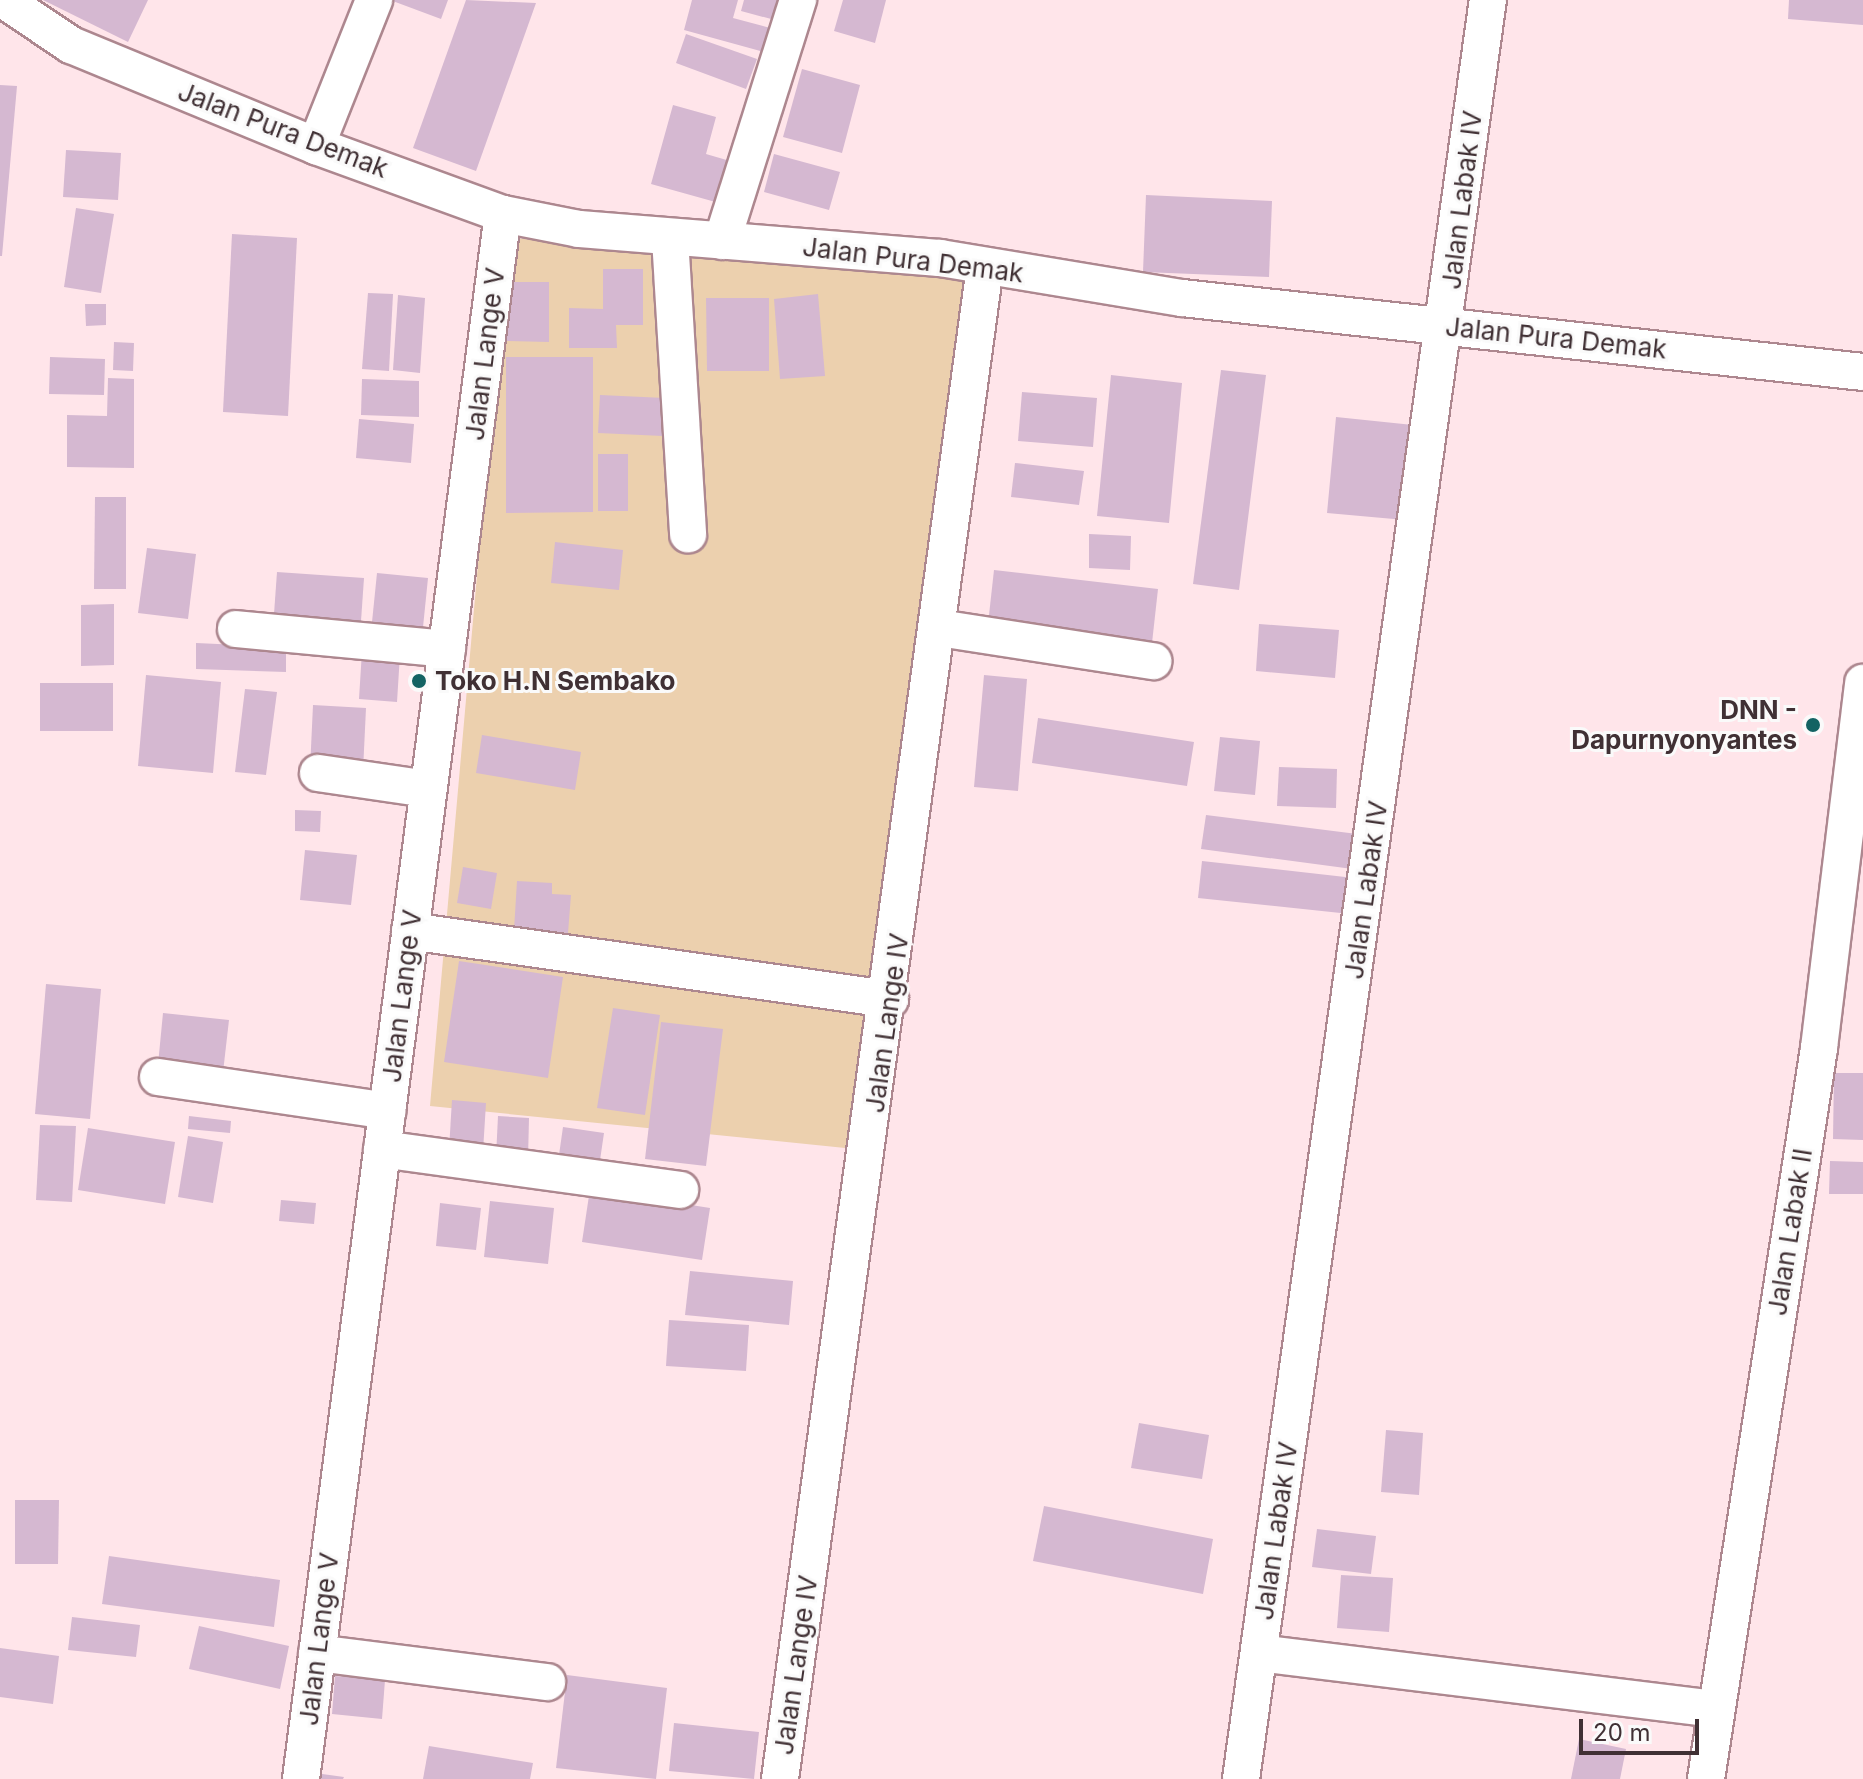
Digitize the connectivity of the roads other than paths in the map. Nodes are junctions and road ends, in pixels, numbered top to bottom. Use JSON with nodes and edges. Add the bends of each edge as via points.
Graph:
{"nodes":[{"id":1,"x":374,"y":0,"type":"edge"},
{"id":2,"x":798,"y":0,"type":"edge"},
{"id":3,"x":1488,"y":0,"type":"edge"},
{"id":4,"x":23,"y":6,"type":"edge"},
{"id":5,"x":316,"y":146,"type":"junction"},
{"id":6,"x":503,"y":214,"type":"junction"},
{"id":7,"x":670,"y":238,"type":"junction"},
{"id":8,"x":722,"y":241,"type":"junction"},
{"id":9,"x":985,"y":266,"type":"junction"},
{"id":10,"x":1446,"y":326,"type":"junction"},
{"id":11,"x":1863,"y":372,"type":"edge"},
{"id":12,"x":688,"y":534,"type":"dead end"},
{"id":13,"x":939,"y":628,"type":"junction"},
{"id":14,"x":236,"y":629,"type":"dead end"},
{"id":15,"x":447,"y":649,"type":"junction"},
{"id":16,"x":1153,"y":661,"type":"dead end"},
{"id":17,"x":1863,"y":683,"type":"edge"},
{"id":18,"x":318,"y":773,"type":"dead end"},
{"id":19,"x":428,"y":789,"type":"junction"},
{"id":20,"x":410,"y":931,"type":"junction"},
{"id":21,"x":890,"y":999,"type":"junction"},
{"id":22,"x":158,"y":1077,"type":"dead end"},
{"id":23,"x":387,"y":1111,"type":"junction"},
{"id":24,"x":382,"y":1149,"type":"junction"},
{"id":25,"x":680,"y":1190,"type":"dead end"},
{"id":26,"x":317,"y":1653,"type":"junction"},
{"id":27,"x":1259,"y":1653,"type":"junction"},
{"id":28,"x":547,"y":1682,"type":"dead end"},
{"id":29,"x":1715,"y":1709,"type":"junction"},
{"id":30,"x":301,"y":1779,"type":"edge"},
{"id":31,"x":780,"y":1779,"type":"edge"},
{"id":32,"x":1241,"y":1779,"type":"edge"},
{"id":33,"x":1706,"y":1779,"type":"edge"}],
"edges":[{"from":1,"to":5,"type":"street"},
{"from":2,"to":8,"type":"street"},
{"from":3,"to":10,"type":"street","name":"Jalan Labak IV"},
{"from":4,"to":5,"type":"street","name":"Jalan Pura Demak","via":[[71,45]]},
{"from":5,"to":6,"type":"street","name":"Jalan Pura Demak"},
{"from":6,"to":7,"type":"street","name":"Jalan Pura Demak"},
{"from":6,"to":15,"type":"street","name":"Jalan Lange V"},
{"from":7,"to":8,"type":"street","name":"Jalan Pura Demak"},
{"from":7,"to":12,"type":"street"},
{"from":8,"to":9,"type":"street","name":"Jalan Pura Demak"},
{"from":9,"to":10,"type":"street","name":"Jalan Pura Demak","via":[[1182,298]]},
{"from":9,"to":13,"type":"street","name":"Jalan Lange IV"},
{"from":10,"to":11,"type":"street","name":"Jalan Pura Demak"},
{"from":10,"to":27,"type":"street","name":"Jalan Labak IV"},
{"from":13,"to":16,"type":"street"},
{"from":13,"to":21,"type":"street","name":"Jalan Lange IV"},
{"from":14,"to":15,"type":"street"},
{"from":15,"to":19,"type":"street","name":"Jalan Lange V"},
{"from":17,"to":29,"type":"street","name":"Jalan Labak II","via":[[1819,1048]]},
{"from":18,"to":19,"type":"street"},
{"from":19,"to":20,"type":"street","name":"Jalan Lange V"},
{"from":20,"to":21,"type":"street"},
{"from":20,"to":23,"type":"street","name":"Jalan Lange V"},
{"from":21,"to":31,"type":"street","name":"Jalan Lange IV"},
{"from":22,"to":23,"type":"street"},
{"from":23,"to":24,"type":"street","name":"Jalan Lange V"},
{"from":24,"to":25,"type":"street"},
{"from":24,"to":26,"type":"street","name":"Jalan Lange V"},
{"from":26,"to":28,"type":"street"},
{"from":26,"to":30,"type":"street","name":"Jalan Lange V"},
{"from":27,"to":29,"type":"street"},
{"from":27,"to":32,"type":"street","name":"Jalan Labak IV"},
{"from":29,"to":33,"type":"street","name":"Jalan Labak II"}]}
